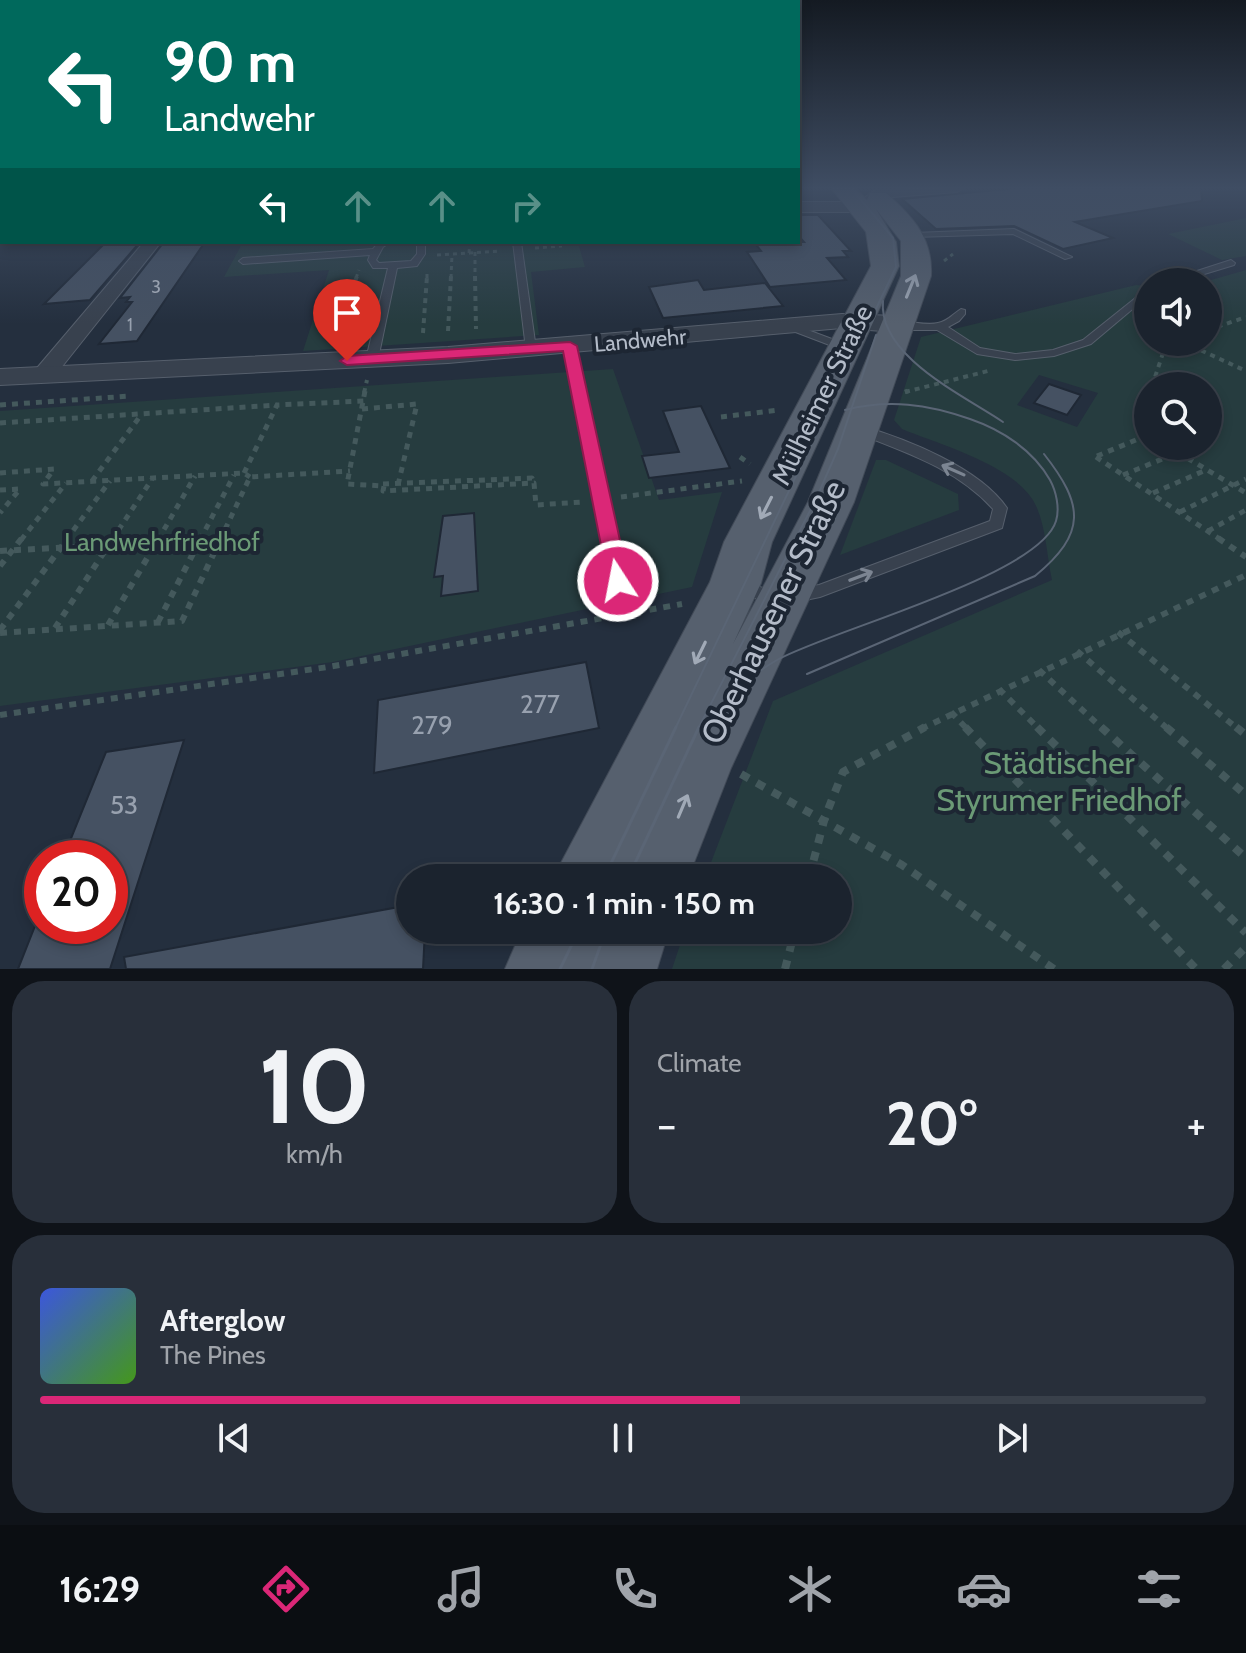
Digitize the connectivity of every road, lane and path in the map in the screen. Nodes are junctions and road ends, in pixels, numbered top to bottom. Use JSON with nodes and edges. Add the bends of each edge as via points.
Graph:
{"nodes":[{"id":1,"x":881,"y":233,"type":"edge"},
{"id":2,"x":958,"y":233,"type":"edge"},
{"id":3,"x":1019,"y":233,"type":"edge"},
{"id":4,"x":914,"y":235,"type":"joint"},
{"id":5,"x":151,"y":244,"type":"edge"},
{"id":6,"x":384,"y":244,"type":"edge"},
{"id":7,"x":421,"y":244,"type":"edge"},
{"id":8,"x":470,"y":244,"type":"edge"},
{"id":9,"x":517,"y":244,"type":"edge"},
{"id":10,"x":374,"y":252,"type":"junction"},
{"id":11,"x":475,"y":252,"type":"dead end"},
{"id":12,"x":452,"y":254,"type":"junction"},
{"id":13,"x":1068,"y":257,"type":"dead end"},
{"id":14,"x":243,"y":261,"type":"dead end"},
{"id":15,"x":419,"y":261,"type":"junction"},
{"id":16,"x":362,"y":263,"type":"dead end"},
{"id":17,"x":1231,"y":263,"type":"dead end"},
{"id":18,"x":393,"y":265,"type":"junction"},
{"id":19,"x":1214,"y":268,"type":"edge"},
{"id":20,"x":1134,"y":303,"type":"edge"},
{"id":21,"x":961,"y":312,"type":"dead end"},
{"id":22,"x":1246,"y":317,"type":"edge"},
{"id":23,"x":1222,"y":325,"type":"edge"},
{"id":24,"x":939,"y":326,"type":"junction"},
{"id":25,"x":476,"y":329,"type":"dead end"},
{"id":26,"x":448,"y":331,"type":"dead end"},
{"id":27,"x":423,"y":333,"type":"dead end"},
{"id":28,"x":852,"y":333,"type":"junction"},
{"id":29,"x":892,"y":334,"type":"junction"},
{"id":30,"x":570,"y":346,"type":"junction"},
{"id":31,"x":375,"y":348,"type":"junction"},
{"id":32,"x":531,"y":349,"type":"junction"},
{"id":33,"x":1213,"y":356,"type":"edge"},
{"id":34,"x":1015,"y":357,"type":"junction"},
{"id":35,"x":1246,"y":371,"type":"edge"},
{"id":36,"x":45,"y":373,"type":"junction"},
{"id":37,"x":0,"y":377,"type":"edge"},
{"id":38,"x":364,"y":401,"type":"junction"},
{"id":39,"x":277,"y":405,"type":"junction"},
{"id":40,"x":362,"y":409,"type":"junction"},
{"id":41,"x":785,"y":410,"type":"dead end"},
{"id":42,"x":141,"y":415,"type":"junction"},
{"id":43,"x":864,"y":416,"type":"junction"},
{"id":44,"x":721,"y":417,"type":"dead end"},
{"id":45,"x":0,"y":423,"type":"edge"},
{"id":46,"x":1134,"y":441,"type":"edge"},
{"id":47,"x":1159,"y":460,"type":"edge"},
{"id":48,"x":1191,"y":460,"type":"edge"},
{"id":49,"x":1206,"y":469,"type":"junction"},
{"id":50,"x":350,"y":471,"type":"junction"},
{"id":51,"x":0,"y":473,"type":"edge"},
{"id":52,"x":234,"y":474,"type":"junction"},
{"id":53,"x":247,"y":475,"type":"junction"},
{"id":54,"x":1123,"y":475,"type":"junction"},
{"id":55,"x":195,"y":476,"type":"junction"},
{"id":56,"x":152,"y":478,"type":"junction"},
{"id":57,"x":1246,"y":479,"type":"edge"},
{"id":58,"x":110,"y":481,"type":"junction"},
{"id":59,"x":743,"y":481,"type":"dead end"},
{"id":60,"x":92,"y":482,"type":"junction"},
{"id":61,"x":66,"y":483,"type":"junction"},
{"id":62,"x":366,"y":483,"type":"junction"},
{"id":63,"x":534,"y":483,"type":"junction"},
{"id":64,"x":398,"y":485,"type":"junction"},
{"id":65,"x":1233,"y":485,"type":"junction"},
{"id":66,"x":0,"y":490,"type":"edge"},
{"id":67,"x":1246,"y":493,"type":"edge"},
{"id":68,"x":1152,"y":494,"type":"junction"},
{"id":69,"x":603,"y":500,"type":"junction"},
{"id":70,"x":1246,"y":510,"type":"edge"},
{"id":71,"x":1179,"y":512,"type":"junction"},
{"id":72,"x":0,"y":513,"type":"edge"},
{"id":73,"x":1207,"y":531,"type":"junction"},
{"id":74,"x":200,"y":540,"type":"junction"},
{"id":75,"x":155,"y":543,"type":"junction"},
{"id":76,"x":109,"y":545,"type":"junction"},
{"id":77,"x":61,"y":547,"type":"junction"},
{"id":78,"x":1246,"y":548,"type":"edge"},
{"id":79,"x":13,"y":550,"type":"junction"},
{"id":80,"x":0,"y":551,"type":"edge"},
{"id":81,"x":1238,"y":552,"type":"junction"},
{"id":82,"x":1246,"y":557,"type":"edge"},
{"id":83,"x":0,"y":566,"type":"edge"},
{"id":84,"x":1246,"y":575,"type":"edge"},
{"id":85,"x":618,"y":581,"type":"dead end"},
{"id":86,"x":737,"y":594,"type":"junction"},
{"id":87,"x":158,"y":622,"type":"junction"},
{"id":88,"x":107,"y":626,"type":"junction"},
{"id":89,"x":55,"y":629,"type":"junction"},
{"id":90,"x":0,"y":631,"type":"edge"},
{"id":91,"x":1118,"y":632,"type":"junction"},
{"id":92,"x":1077,"y":651,"type":"junction"},
{"id":93,"x":1039,"y":670,"type":"junction"},
{"id":94,"x":999,"y":689,"type":"junction"},
{"id":95,"x":951,"y":712,"type":"junction"},
{"id":96,"x":0,"y":715,"type":"edge"},
{"id":97,"x":1246,"y":735,"type":"edge"},
{"id":98,"x":704,"y":756,"type":"junction"},
{"id":99,"x":1246,"y":795,"type":"edge"},
{"id":100,"x":825,"y":817,"type":"junction"},
{"id":101,"x":1246,"y":858,"type":"edge"},
{"id":102,"x":596,"y":864,"type":"edge"},
{"id":103,"x":658,"y":864,"type":"edge"},
{"id":104,"x":813,"y":864,"type":"edge"},
{"id":105,"x":1246,"y":933,"type":"edge"},
{"id":106,"x":556,"y":944,"type":"edge"},
{"id":107,"x":626,"y":944,"type":"edge"},
{"id":108,"x":791,"y":944,"type":"edge"},
{"id":109,"x":1246,"y":947,"type":"edge"},
{"id":110,"x":544,"y":969,"type":"edge"},
{"id":111,"x":618,"y":969,"type":"edge"},
{"id":112,"x":785,"y":969,"type":"edge"},
{"id":113,"x":1054,"y":969,"type":"edge"},
{"id":114,"x":1196,"y":969,"type":"edge"},
{"id":115,"x":1224,"y":969,"type":"edge"}],
"edges":[{"from":1,"to":28,"type":"main road","name":"Mülheimer Straße","via":[[885,266]]},
{"from":2,"to":4,"type":"lane"},
{"from":3,"to":13,"type":"lane"},
{"from":29,"to":4,"type":"main road","name":"Mülheimer Straße","one_way":true,"via":[[916,276],[919,253]]},
{"from":5,"to":36,"type":"street"},
{"from":6,"to":10,"type":"lane"},
{"from":7,"to":15,"type":"lane"},
{"from":8,"to":12,"type":"path","via":[[469,253]]},
{"from":9,"to":32,"type":"lane"},
{"from":10,"to":14,"type":"lane"},
{"from":10,"to":18,"type":"lane","via":[[376,266]]},
{"from":11,"to":25,"type":"path"},
{"from":12,"to":15,"type":"path"},
{"from":12,"to":26,"type":"path"},
{"from":15,"to":18,"type":"lane"},
{"from":15,"to":27,"type":"path","via":[[427,270]]},
{"from":16,"to":31,"type":"path","via":[[335,338]]},
{"from":17,"to":19,"type":"lane"},
{"from":18,"to":31,"type":"lane"},
{"from":20,"to":34,"type":"lane","via":[[1087,342],[1054,353]]},
{"from":21,"to":24,"type":"lane"},
{"from":22,"to":23,"type":"path"},
{"from":24,"to":29,"type":"lane"},
{"from":24,"to":34,"type":"lane","via":[[977,351]]},
{"from":28,"to":29,"type":"street","name":"Landwehr"},
{"from":28,"to":30,"type":"street","name":"Landwehr","via":[[788,326]]},
{"from":28,"to":86,"type":"main road","name":"Mülheimer Straße","one_way":true,"via":[[748,542]]},
{"from":29,"to":43,"type":"main road","name":"Oberhausener Straße"},
{"from":30,"to":32,"type":"street","name":"Landwehr"},
{"from":30,"to":69,"type":"lane"},
{"from":31,"to":32,"type":"street","name":"Landwehr"},
{"from":31,"to":36,"type":"street","name":"Landwehr"},
{"from":31,"to":38,"type":"path"},
{"from":33,"to":35,"type":"path"},
{"from":34,"to":43,"type":"path"},
{"from":36,"to":37,"type":"street","name":"Landwehr"},
{"from":38,"to":39,"type":"path"},
{"from":38,"to":40,"type":"path"},
{"from":39,"to":42,"type":"path"},
{"from":39,"to":53,"type":"path"},
{"from":40,"to":50,"type":"path"},
{"from":40,"to":64,"type":"path","via":[[417,404]]},
{"from":41,"to":44,"type":"path"},
{"from":42,"to":45,"type":"path"},
{"from":42,"to":60,"type":"path"},
{"from":43,"to":86,"type":"main road","name":"Oberhausener Straße","via":[[831,502]]},
{"from":86,"to":43,"type":"lane","one_way":true,"via":[[820,591],[997,524],[1000,508],[986,489]]},
{"from":46,"to":54,"type":"path","via":[[1096,457]]},
{"from":47,"to":54,"type":"path"},
{"from":48,"to":49,"type":"path"},
{"from":49,"to":65,"type":"path"},
{"from":49,"to":68,"type":"path"},
{"from":50,"to":53,"type":"path"},
{"from":50,"to":62,"type":"path","via":[[347,484]]},
{"from":51,"to":61,"type":"path","via":[[54,469],[43,484]]},
{"from":52,"to":53,"type":"path"},
{"from":52,"to":55,"type":"path"},
{"from":52,"to":74,"type":"path"},
{"from":53,"to":87,"type":"path","via":[[182,621]]},
{"from":54,"to":68,"type":"path"},
{"from":55,"to":56,"type":"path"},
{"from":55,"to":75,"type":"path"},
{"from":56,"to":58,"type":"path"},
{"from":56,"to":76,"type":"path"},
{"from":57,"to":65,"type":"path"},
{"from":58,"to":60,"type":"path"},
{"from":58,"to":77,"type":"path"},
{"from":59,"to":69,"type":"path"},
{"from":60,"to":61,"type":"path"},
{"from":61,"to":79,"type":"path"},
{"from":62,"to":63,"type":"path","via":[[384,486],[383,491]]},
{"from":62,"to":64,"type":"path"},
{"from":63,"to":64,"type":"path","via":[[532,478]]},
{"from":63,"to":69,"type":"path","via":[[536,505]]},
{"from":65,"to":67,"type":"path"},
{"from":65,"to":71,"type":"path"},
{"from":66,"to":72,"type":"path","via":[[20,489]]},
{"from":68,"to":71,"type":"path"},
{"from":69,"to":85,"type":"lane"},
{"from":70,"to":73,"type":"path"},
{"from":71,"to":73,"type":"path"},
{"from":73,"to":81,"type":"path"},
{"from":74,"to":75,"type":"path"},
{"from":74,"to":87,"type":"path"},
{"from":75,"to":76,"type":"path"},
{"from":75,"to":88,"type":"path"},
{"from":76,"to":77,"type":"path"},
{"from":76,"to":89,"type":"path"},
{"from":77,"to":79,"type":"path"},
{"from":77,"to":90,"type":"path"},
{"from":78,"to":81,"type":"path"},
{"from":79,"to":80,"type":"path"},
{"from":79,"to":83,"type":"path"},
{"from":81,"to":82,"type":"path"},
{"from":84,"to":91,"type":"path"},
{"from":86,"to":96,"type":"path","via":[[328,667]]},
{"from":86,"to":98,"type":"main road","name":"Oberhausener Straße"},
{"from":86,"to":102,"type":"main road","name":"Oberhausener Straße","one_way":true},
{"from":87,"to":88,"type":"path"},
{"from":88,"to":89,"type":"path"},
{"from":89,"to":90,"type":"path"},
{"from":91,"to":92,"type":"path"},
{"from":91,"to":97,"type":"path"},
{"from":92,"to":93,"type":"path"},
{"from":92,"to":99,"type":"path"},
{"from":93,"to":94,"type":"path"},
{"from":93,"to":101,"type":"path"},
{"from":94,"to":95,"type":"path"},
{"from":94,"to":105,"type":"path"},
{"from":95,"to":100,"type":"path","via":[[843,772]]},
{"from":95,"to":114,"type":"path"},
{"from":98,"to":100,"type":"path"},
{"from":103,"to":98,"type":"main road","name":"Oberhausener Straße","one_way":true},
{"from":100,"to":104,"type":"path"},
{"from":100,"to":113,"type":"path","via":[[998,927]]},
{"from":106,"to":110,"type":"main road"},
{"from":107,"to":111,"type":"main road"},
{"from":108,"to":112,"type":"path"},
{"from":109,"to":115,"type":"path"}]}
